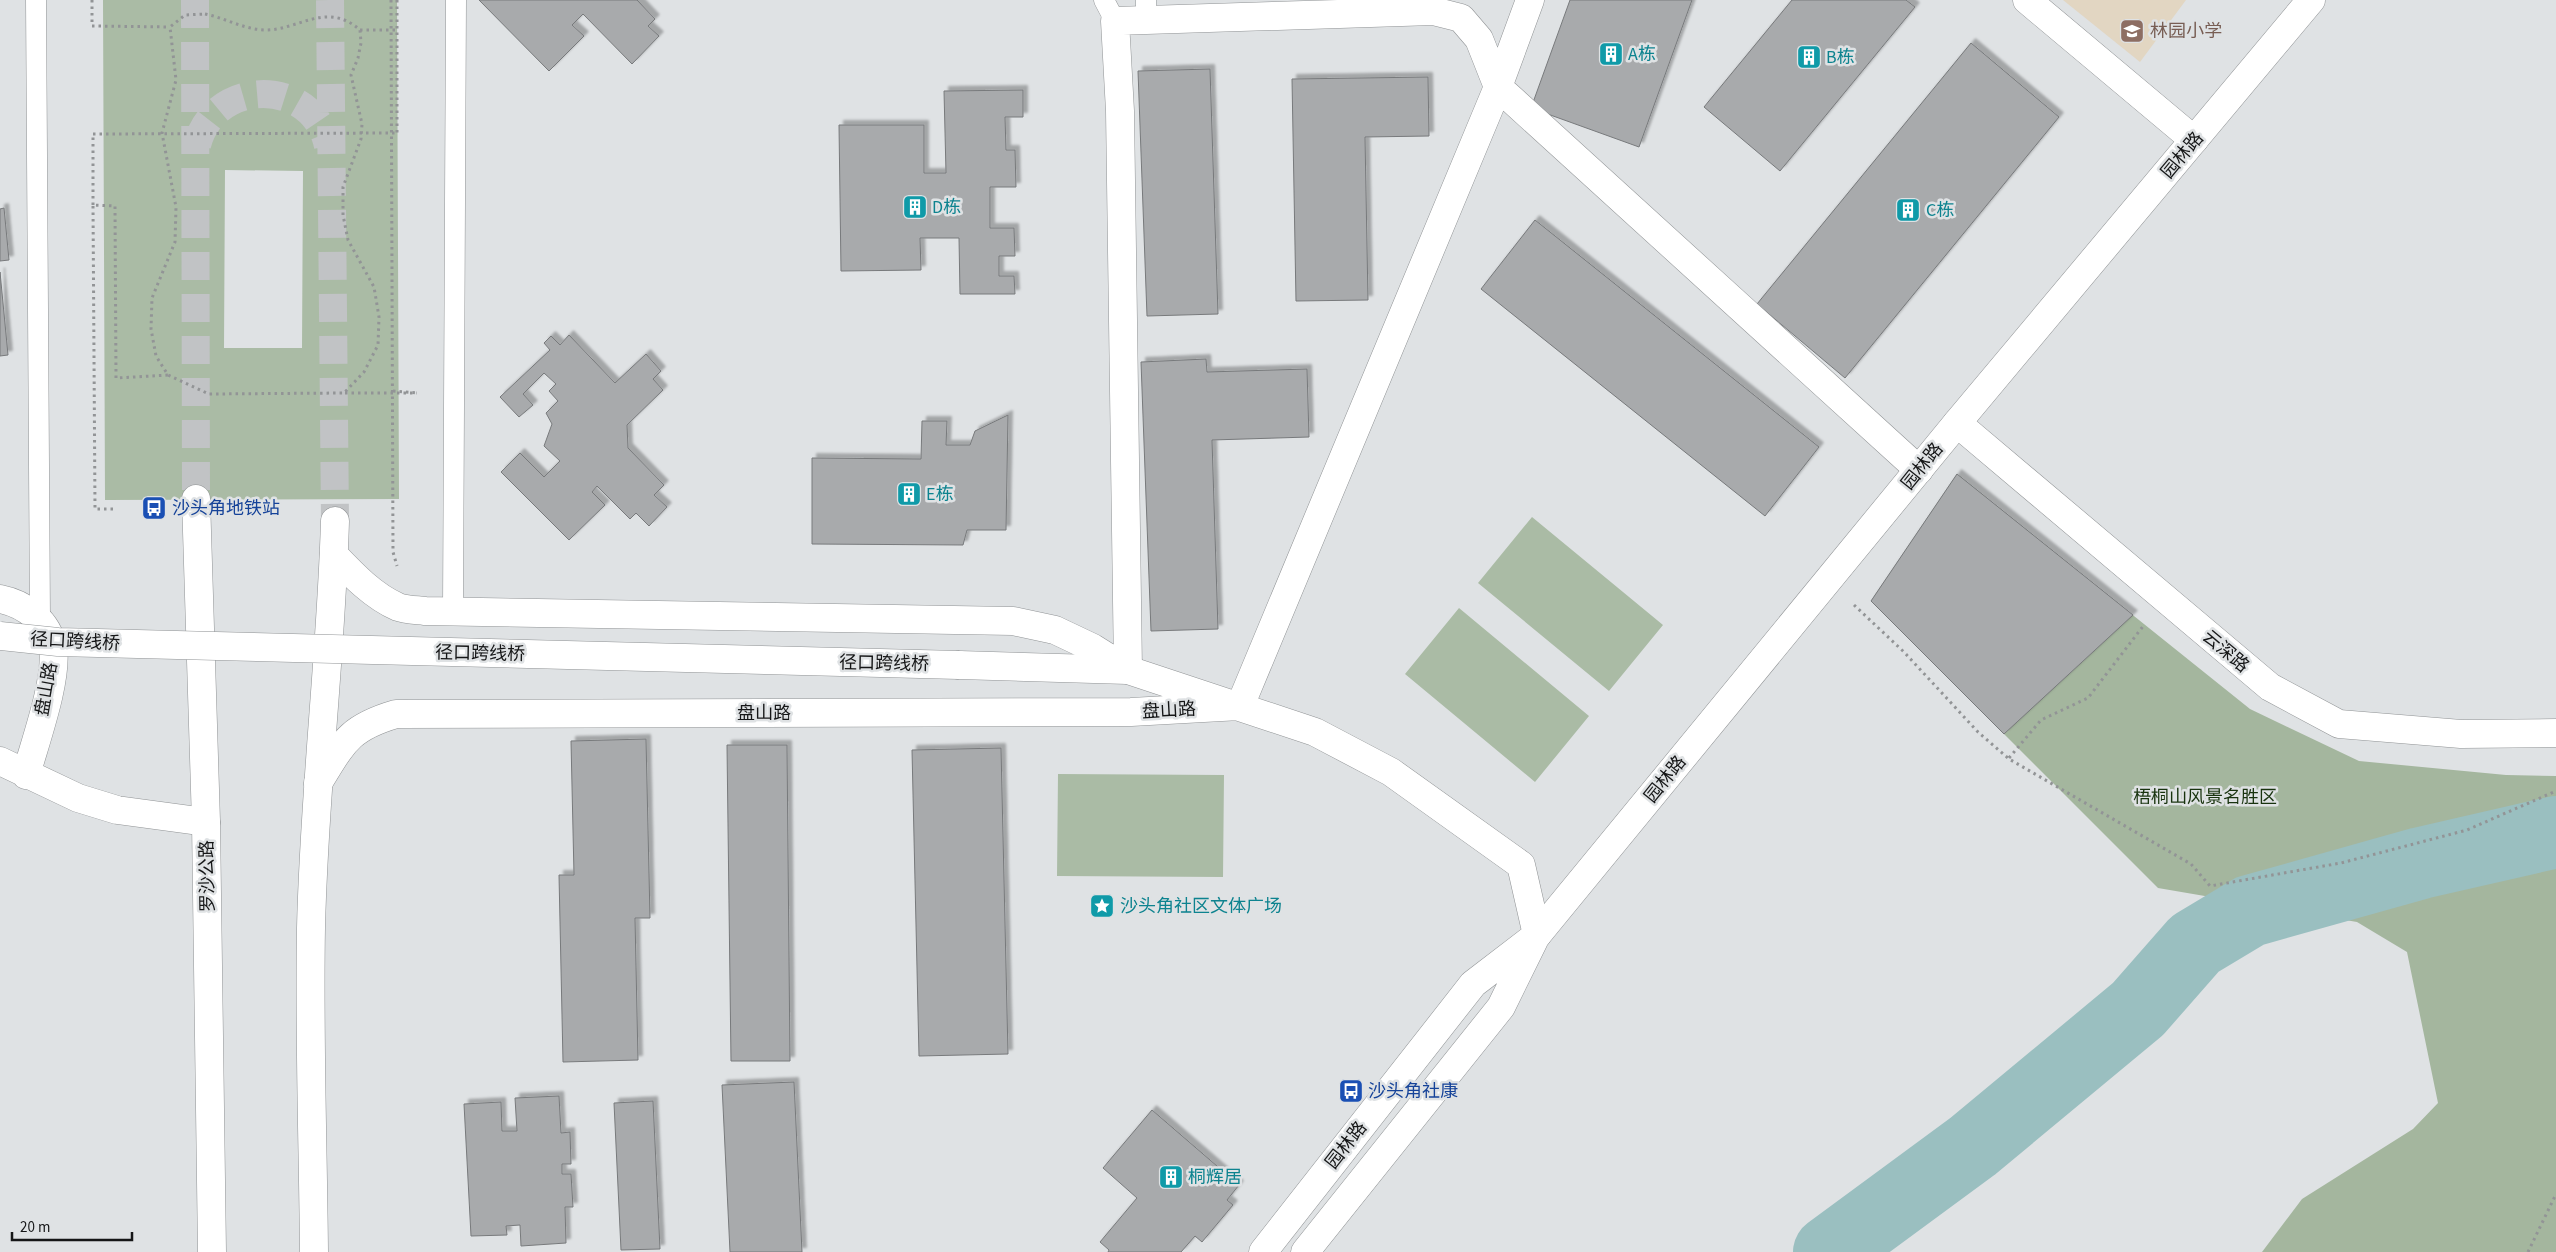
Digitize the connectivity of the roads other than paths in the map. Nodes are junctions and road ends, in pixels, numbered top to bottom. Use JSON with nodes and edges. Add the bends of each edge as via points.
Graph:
{"nodes":[{"id":1,"x":36,"y":0,"type":"edge"},
{"id":2,"x":456,"y":0,"type":"edge"},
{"id":3,"x":1530,"y":0,"type":"edge"},
{"id":4,"x":2027,"y":0,"type":"edge"},
{"id":5,"x":2311,"y":0,"type":"edge"},
{"id":6,"x":1373,"y":7,"type":"edge"},
{"id":7,"x":1110,"y":10,"type":"edge"},
{"id":8,"x":1146,"y":10,"type":"edge"},
{"id":9,"x":1498,"y":87,"type":"junction"},
{"id":10,"x":2194,"y":140,"type":"junction"},
{"id":11,"x":1957,"y":423,"type":"junction"},
{"id":12,"x":1919,"y":470,"type":"junction"},
{"id":13,"x":196,"y":499,"type":"tunnel mouth"},
{"id":14,"x":335,"y":521,"type":"tunnel mouth"},
{"id":15,"x":334,"y":555,"type":"junction"},
{"id":16,"x":0,"y":599,"type":"edge"},
{"id":17,"x":453,"y":611,"type":"junction"},
{"id":18,"x":40,"y":620,"type":"junction"},
{"id":19,"x":0,"y":636,"type":"edge"},
{"id":20,"x":959,"y":665,"type":"joint"},
{"id":21,"x":1128,"y":670,"type":"junction"},
{"id":22,"x":1240,"y":706,"type":"junction"},
{"id":23,"x":2556,"y":733,"type":"edge"},
{"id":24,"x":0,"y":761,"type":"edge"},
{"id":25,"x":26,"y":775,"type":"junction"},
{"id":26,"x":318,"y":783,"type":"junction"},
{"id":27,"x":206,"y":822,"type":"junction"},
{"id":28,"x":1536,"y":935,"type":"junction"},
{"id":29,"x":212,"y":1252,"type":"edge"},
{"id":30,"x":314,"y":1252,"type":"edge"},
{"id":31,"x":1263,"y":1252,"type":"edge"},
{"id":32,"x":1305,"y":1252,"type":"edge"}],
"edges":[{"from":1,"to":18,"type":"lane"},
{"from":2,"to":17,"type":"lane"},
{"from":3,"to":9,"type":"street"},
{"from":4,"to":10,"type":"street"},
{"from":5,"to":10,"type":"street","name":"园林路"},
{"from":6,"to":8,"type":"street"},
{"from":6,"to":9,"type":"street","via":[[1433,11],[1461,18],[1479,39]]},
{"from":7,"to":8,"type":"street"},
{"from":7,"to":21,"type":"street","via":[[1120,121]]},
{"from":9,"to":12,"type":"street"},
{"from":9,"to":22,"type":"street"},
{"from":10,"to":11,"type":"street","name":"园林路"},
{"from":11,"to":12,"type":"street","name":"园林路"},
{"from":11,"to":23,"type":"street","name":"云深路","via":[[2270,687],[2339,724],[2461,734]]},
{"from":12,"to":28,"type":"street","name":"园林路"},
{"from":13,"to":27,"type":"street","name":"罗沙公路"},
{"from":14,"to":15,"type":"street"},
{"from":15,"to":17,"type":"street","via":[[356,578],[400,608]]},
{"from":15,"to":26,"type":"street"},
{"from":16,"to":18,"type":"street","name":"盘山路","via":[[16,602]]},
{"from":17,"to":21,"type":"street","via":[[1013,621],[1055,630]]},
{"from":18,"to":25,"type":"street","name":"盘山路","via":[[52,647],[53,671]]},
{"from":19,"to":20,"type":"street","name":"径口跨线桥","bridge":true,"via":[[58,642]]},
{"from":20,"to":21,"type":"street","name":"盘山路"},
{"from":21,"to":22,"type":"street","name":"盘山路"},
{"from":22,"to":26,"type":"street","name":"盘山路","via":[[1121,712],[396,714],[372,721],[344,741]]},
{"from":22,"to":28,"type":"street","name":"盘山路","via":[[1315,732],[1391,772],[1521,865]]},
{"from":24,"to":25,"type":"street"},
{"from":25,"to":27,"type":"street","via":[[78,798],[117,810]]},
{"from":26,"to":30,"type":"street","via":[[311,928]]},
{"from":27,"to":29,"type":"street","name":"罗沙公路"},
{"from":28,"to":31,"type":"street","name":"园林路","via":[[1473,984]]},
{"from":28,"to":32,"type":"street","name":"园林路","via":[[1501,1006]]}]}
